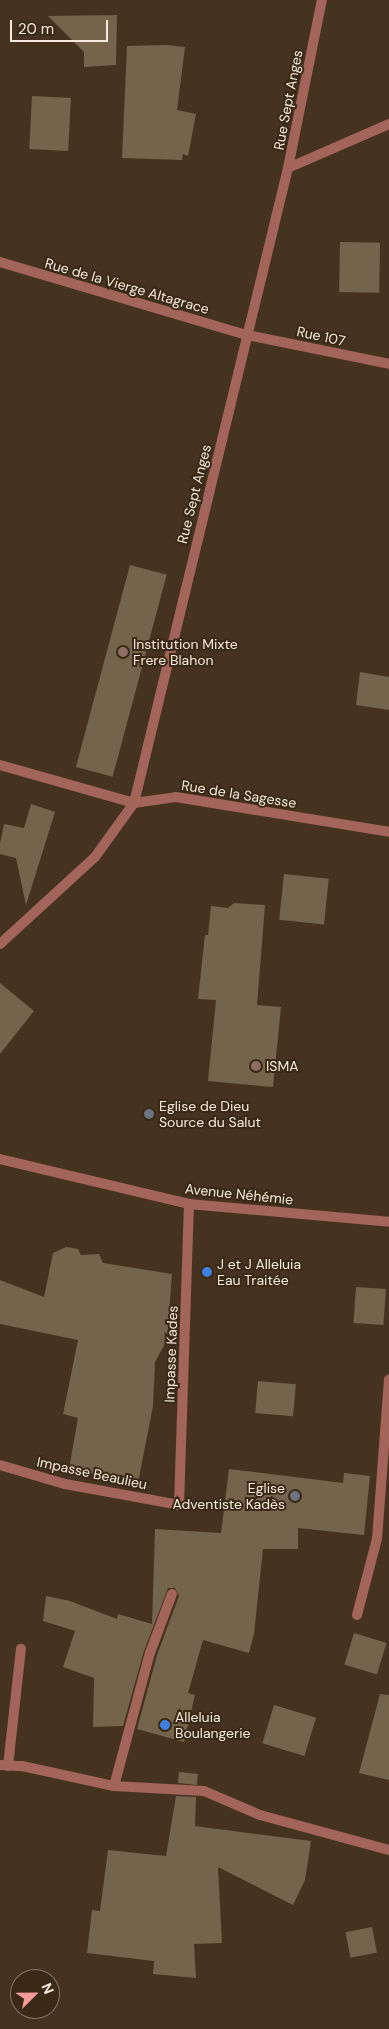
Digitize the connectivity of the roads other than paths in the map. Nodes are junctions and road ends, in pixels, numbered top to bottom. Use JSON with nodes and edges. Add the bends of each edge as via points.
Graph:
{"nodes":[{"id":1,"x":322,"y":0,"type":"edge"},
{"id":2,"x":389,"y":124,"type":"edge"},
{"id":3,"x":288,"y":168,"type":"junction"},
{"id":4,"x":0,"y":262,"type":"edge"},
{"id":5,"x":246,"y":335,"type":"junction"},
{"id":6,"x":389,"y":364,"type":"edge"},
{"id":7,"x":0,"y":765,"type":"edge"},
{"id":8,"x":134,"y":803,"type":"junction"},
{"id":9,"x":389,"y":832,"type":"edge"},
{"id":10,"x":0,"y":944,"type":"edge"},
{"id":11,"x":0,"y":1159,"type":"edge"},
{"id":12,"x":189,"y":1204,"type":"junction"},
{"id":13,"x":389,"y":1222,"type":"edge"},
{"id":14,"x":389,"y":1378,"type":"edge"},
{"id":15,"x":386,"y":1458,"type":"edge"},
{"id":16,"x":0,"y":1465,"type":"edge"},
{"id":17,"x":179,"y":1505,"type":"joint"},
{"id":18,"x":172,"y":1594,"type":"dead end"},
{"id":19,"x":357,"y":1615,"type":"dead end"},
{"id":20,"x":21,"y":1649,"type":"dead end"},
{"id":21,"x":4,"y":1765,"type":"edge"},
{"id":22,"x":114,"y":1786,"type":"junction"},
{"id":23,"x":389,"y":1850,"type":"edge"}],
"edges":[{"from":1,"to":3,"type":"street","name":"Rue Sept Anges"},
{"from":2,"to":3,"type":"street"},
{"from":3,"to":5,"type":"street","name":"Rue Sept Anges"},
{"from":4,"to":5,"type":"street","name":"Rue de la Vierge Altagrace"},
{"from":5,"to":6,"type":"street","name":"Rue 107"},
{"from":5,"to":8,"type":"street","name":"Rue Sept Anges"},
{"from":7,"to":8,"type":"street","name":"Rue de la Sagesse"},
{"from":8,"to":9,"type":"street","name":"Rue de la Sagesse","via":[[176,798]]},
{"from":8,"to":10,"type":"street","name":"Rue Sept Anges","via":[[96,857]]},
{"from":11,"to":12,"type":"street","name":"Avenue Néhémie"},
{"from":12,"to":13,"type":"street","name":"Avenue Néhémie"},
{"from":12,"to":17,"type":"street","name":"Impasse Kades"},
{"from":14,"to":15,"type":"street"},
{"from":15,"to":19,"type":"street","via":[[377,1539]]},
{"from":16,"to":17,"type":"street","name":"Impasse Beaulieu","via":[[65,1484]]},
{"from":18,"to":22,"type":"street","via":[[150,1652]]},
{"from":20,"to":21,"type":"street"},
{"from":21,"to":22,"type":"street"},
{"from":22,"to":23,"type":"street","via":[[204,1791],[260,1815]]}]}
